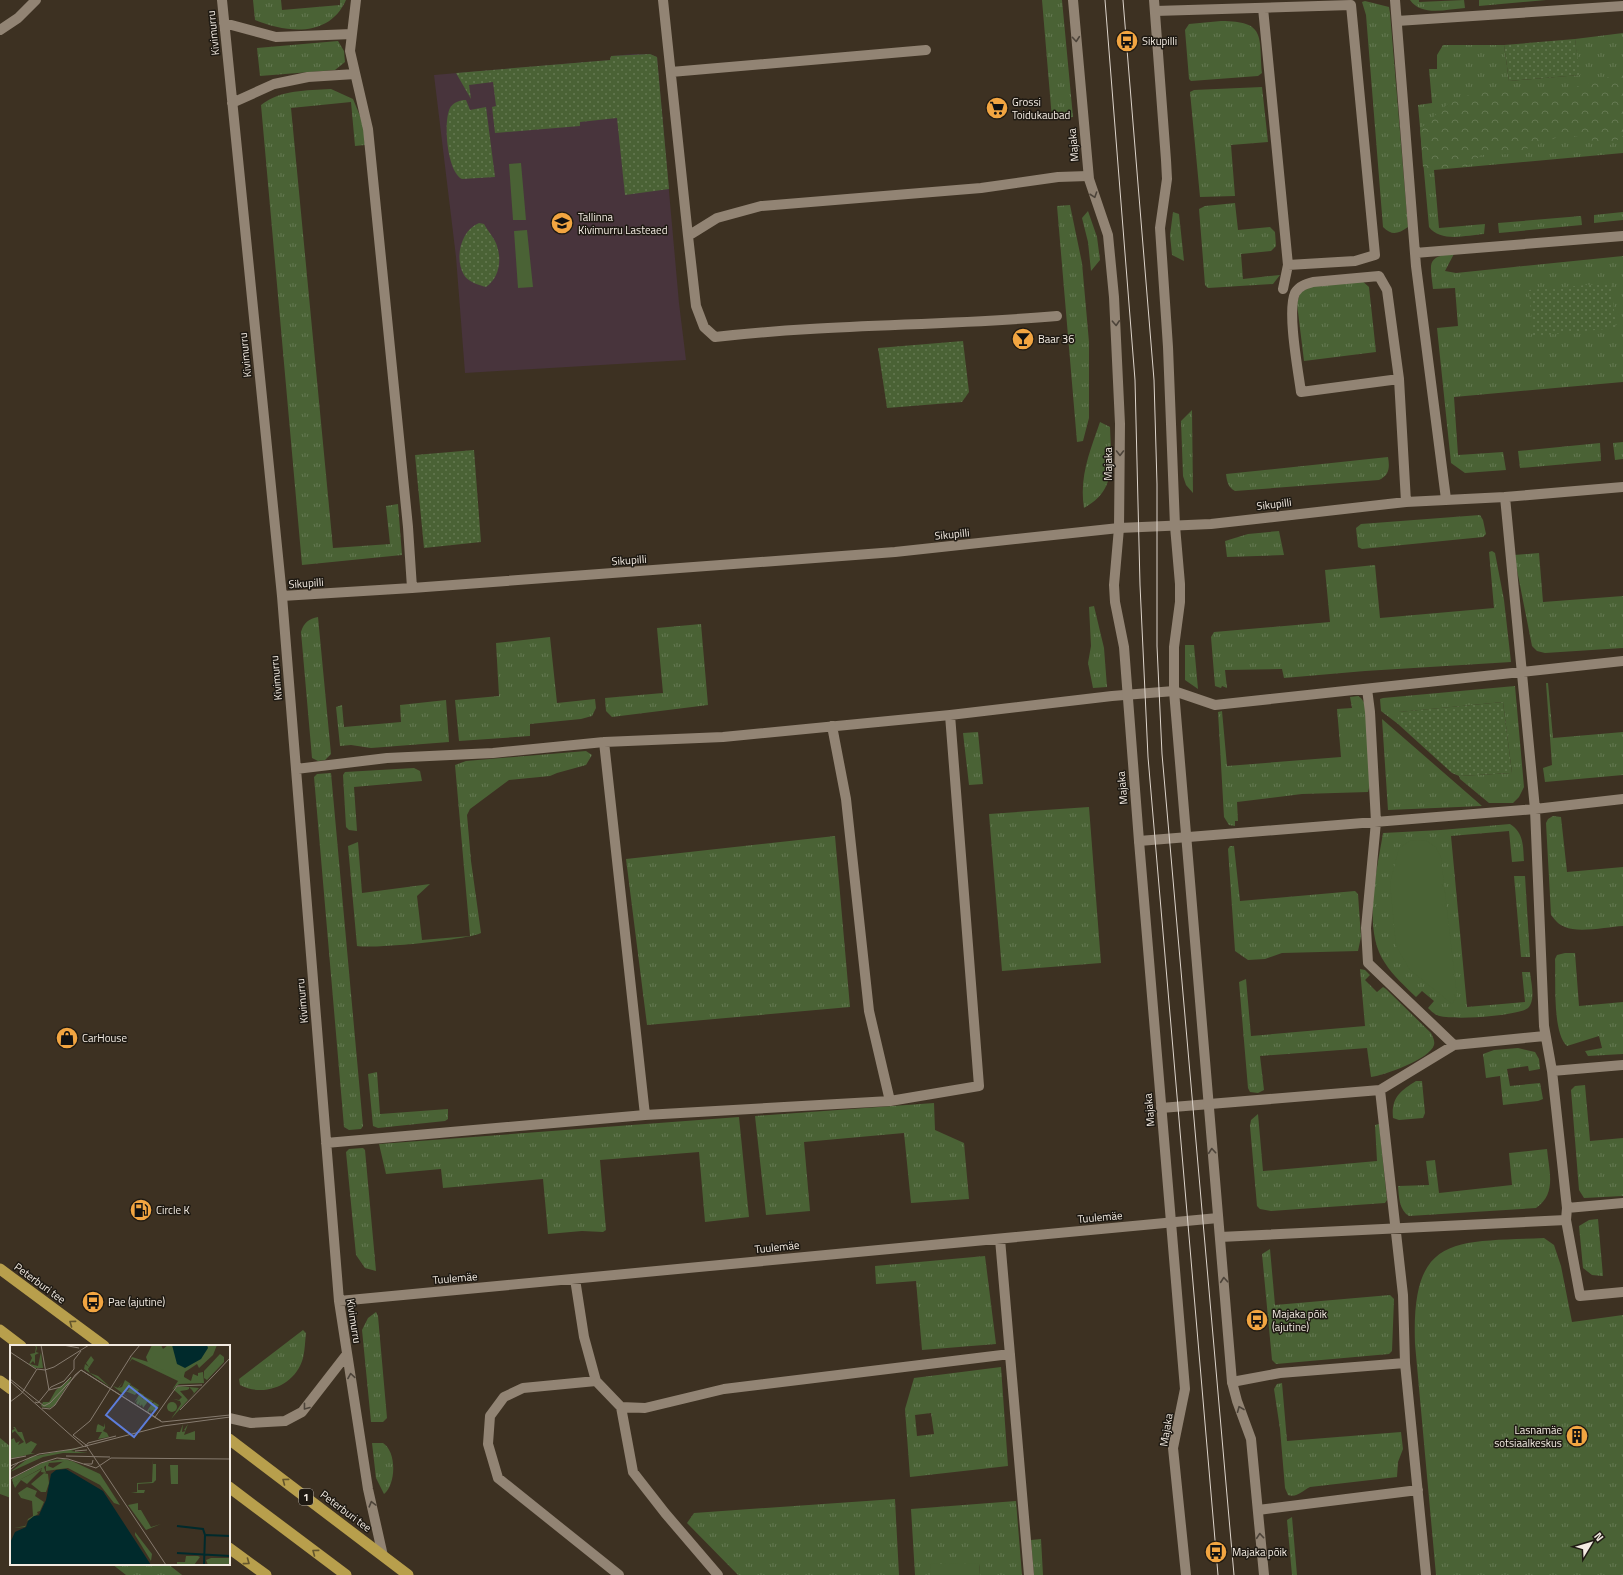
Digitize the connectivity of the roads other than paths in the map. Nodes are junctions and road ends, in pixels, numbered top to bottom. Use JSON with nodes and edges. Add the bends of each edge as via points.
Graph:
{"nodes":[{"id":1,"x":36,"y":0,"type":"edge"},
{"id":2,"x":222,"y":0,"type":"edge"},
{"id":3,"x":356,"y":0,"type":"edge"},
{"id":4,"x":663,"y":0,"type":"edge"},
{"id":5,"x":1073,"y":0,"type":"edge"},
{"id":6,"x":1154,"y":0,"type":"edge"},
{"id":7,"x":1395,"y":0,"type":"edge"},
{"id":8,"x":1623,"y":6,"type":"edge"},
{"id":9,"x":1263,"y":8,"type":"junction"},
{"id":10,"x":1155,"y":11,"type":"junction"},
{"id":11,"x":1397,"y":21,"type":"junction"},
{"id":12,"x":224,"y":23,"type":"junction"},
{"id":13,"x":0,"y":30,"type":"edge"},
{"id":14,"x":352,"y":34,"type":"junction"},
{"id":15,"x":926,"y":50,"type":"dead end"},
{"id":16,"x":671,"y":72,"type":"junction"},
{"id":17,"x":355,"y":74,"type":"junction"},
{"id":18,"x":232,"y":103,"type":"junction"},
{"id":19,"x":1088,"y":176,"type":"junction"},
{"id":20,"x":688,"y":236,"type":"junction"},
{"id":21,"x":1623,"y":236,"type":"edge"},
{"id":22,"x":1415,"y":253,"type":"junction"},
{"id":23,"x":1288,"y":265,"type":"junction"},
{"id":24,"x":1283,"y":289,"type":"dead end"},
{"id":25,"x":1057,"y":316,"type":"dead end"},
{"id":26,"x":1399,"y":379,"type":"junction"},
{"id":27,"x":1623,"y":487,"type":"edge"},
{"id":28,"x":1505,"y":497,"type":"junction"},
{"id":29,"x":1446,"y":499,"type":"junction"},
{"id":30,"x":1406,"y":502,"type":"junction"},
{"id":31,"x":1175,"y":526,"type":"junction"},
{"id":32,"x":1119,"y":528,"type":"junction"},
{"id":33,"x":412,"y":588,"type":"junction"},
{"id":34,"x":282,"y":596,"type":"junction"},
{"id":35,"x":1623,"y":661,"type":"edge"},
{"id":36,"x":1521,"y":672,"type":"junction"},
{"id":37,"x":1367,"y":689,"type":"junction"},
{"id":38,"x":1174,"y":691,"type":"junction"},
{"id":39,"x":1127,"y":695,"type":"junction"},
{"id":40,"x":950,"y":715,"type":"junction"},
{"id":41,"x":832,"y":726,"type":"junction"},
{"id":42,"x":604,"y":742,"type":"junction"},
{"id":43,"x":296,"y":769,"type":"junction"},
{"id":44,"x":1623,"y":799,"type":"edge"},
{"id":45,"x":1535,"y":809,"type":"junction"},
{"id":46,"x":1376,"y":822,"type":"junction"},
{"id":47,"x":1186,"y":837,"type":"junction"},
{"id":48,"x":1138,"y":841,"type":"junction"},
{"id":49,"x":1546,"y":1036,"type":"junction"},
{"id":50,"x":1454,"y":1045,"type":"junction"},
{"id":51,"x":1623,"y":1065,"type":"edge"},
{"id":52,"x":1552,"y":1071,"type":"junction"},
{"id":53,"x":1380,"y":1090,"type":"junction"},
{"id":54,"x":890,"y":1101,"type":"junction"},
{"id":55,"x":1208,"y":1105,"type":"junction"},
{"id":56,"x":1161,"y":1108,"type":"junction"},
{"id":57,"x":645,"y":1115,"type":"junction"},
{"id":58,"x":326,"y":1143,"type":"junction"},
{"id":59,"x":1623,"y":1203,"type":"edge"},
{"id":60,"x":1567,"y":1208,"type":"junction"},
{"id":61,"x":1218,"y":1218,"type":"junction"},
{"id":62,"x":1566,"y":1220,"type":"junction"},
{"id":63,"x":1170,"y":1223,"type":"junction"},
{"id":64,"x":1394,"y":1228,"type":"junction"},
{"id":65,"x":1220,"y":1237,"type":"junction"},
{"id":66,"x":1000,"y":1239,"type":"junction"},
{"id":67,"x":0,"y":1269,"type":"edge"},
{"id":68,"x":575,"y":1279,"type":"junction"},
{"id":69,"x":1623,"y":1292,"type":"edge"},
{"id":70,"x":339,"y":1301,"type":"junction"},
{"id":71,"x":0,"y":1330,"type":"edge"},
{"id":72,"x":20,"y":1345,"type":"edge"},
{"id":73,"x":103,"y":1345,"type":"edge"},
{"id":74,"x":347,"y":1354,"type":"junction"},
{"id":75,"x":1010,"y":1354,"type":"junction"},
{"id":76,"x":1405,"y":1364,"type":"junction"},
{"id":77,"x":0,"y":1381,"type":"edge"},
{"id":78,"x":596,"y":1381,"type":"junction"},
{"id":79,"x":1232,"y":1382,"type":"junction"},
{"id":80,"x":10,"y":1388,"type":"edge"},
{"id":81,"x":621,"y":1407,"type":"junction"},
{"id":82,"x":230,"y":1418,"type":"edge"},
{"id":83,"x":230,"y":1440,"type":"edge"},
{"id":84,"x":230,"y":1488,"type":"edge"},
{"id":85,"x":1418,"y":1490,"type":"junction"},
{"id":86,"x":1258,"y":1510,"type":"junction"},
{"id":87,"x":230,"y":1549,"type":"edge"},
{"id":88,"x":383,"y":1556,"type":"junction"},
{"id":89,"x":266,"y":1575,"type":"edge"},
{"id":90,"x":346,"y":1575,"type":"edge"},
{"id":91,"x":408,"y":1575,"type":"edge"},
{"id":92,"x":619,"y":1575,"type":"edge"},
{"id":93,"x":718,"y":1575,"type":"edge"},
{"id":94,"x":1029,"y":1575,"type":"edge"},
{"id":95,"x":1186,"y":1575,"type":"edge"},
{"id":96,"x":1264,"y":1575,"type":"edge"},
{"id":97,"x":1426,"y":1575,"type":"edge"}],
"edges":[{"from":1,"to":13,"type":"street","via":[[18,18]]},
{"from":2,"to":12,"type":"street","name":"Kivimurru"},
{"from":3,"to":14,"type":"street"},
{"from":4,"to":16,"type":"street"},
{"from":5,"to":19,"type":"street","name":"Majaka","one_way":true},
{"from":6,"to":10,"type":"street"},
{"from":7,"to":11,"type":"street"},
{"from":8,"to":11,"type":"street"},
{"from":9,"to":10,"type":"street"},
{"from":9,"to":23,"type":"street"},
{"from":9,"to":23,"type":"street","via":[[1351,5],[1375,250],[1375,255],[1355,261]]},
{"from":10,"to":31,"type":"street","via":[[1167,179],[1160,228],[1168,347]]},
{"from":11,"to":22,"type":"street"},
{"from":12,"to":14,"type":"street","via":[[276,36]]},
{"from":12,"to":18,"type":"street","name":"Kivimurru"},
{"from":14,"to":17,"type":"street","via":[[350,51]]},
{"from":15,"to":16,"type":"street"},
{"from":16,"to":20,"type":"street"},
{"from":17,"to":18,"type":"street","via":[[274,84]]},
{"from":17,"to":33,"type":"street","via":[[368,129]]},
{"from":18,"to":34,"type":"street","name":"Kivimurru"},
{"from":19,"to":20,"type":"street","via":[[1058,177],[982,188],[761,206],[717,218]]},
{"from":19,"to":32,"type":"street","name":"Majaka","one_way":true,"via":[[1108,235],[1114,296],[1120,424]]},
{"from":20,"to":25,"type":"street","via":[[696,306],[704,327],[715,337],[874,324],[992,322]]},
{"from":21,"to":22,"type":"street"},
{"from":22,"to":29,"type":"street"},
{"from":23,"to":24,"type":"street"},
{"from":26,"to":26,"type":"street","via":[[1301,392],[1291,306],[1296,292],[1304,284],[1312,282],[1379,276],[1388,290]]},
{"from":26,"to":30,"type":"street"},
{"from":27,"to":28,"type":"street","name":"Sikupilli"},
{"from":28,"to":29,"type":"street","name":"Sikupilli"},
{"from":28,"to":36,"type":"street"},
{"from":29,"to":30,"type":"street","name":"Sikupilli"},
{"from":30,"to":31,"type":"street","name":"Sikupilli"},
{"from":31,"to":32,"type":"street","name":"Sikupilli"},
{"from":31,"to":38,"type":"street","via":[[1180,602],[1174,647]]},
{"from":32,"to":33,"type":"street","name":"Sikupilli","via":[[895,552]]},
{"from":32,"to":39,"type":"street","name":"Majaka","via":[[1114,585],[1124,647]]},
{"from":33,"to":34,"type":"street","name":"Sikupilli"},
{"from":34,"to":43,"type":"street","name":"Kivimurru"},
{"from":35,"to":36,"type":"street"},
{"from":36,"to":37,"type":"street"},
{"from":36,"to":45,"type":"street"},
{"from":37,"to":38,"type":"street","via":[[1216,706]]},
{"from":37,"to":46,"type":"street"},
{"from":38,"to":39,"type":"street"},
{"from":38,"to":47,"type":"street"},
{"from":39,"to":40,"type":"street"},
{"from":39,"to":48,"type":"street","name":"Majaka"},
{"from":40,"to":41,"type":"street"},
{"from":40,"to":54,"type":"street","via":[[979,1086]]},
{"from":41,"to":42,"type":"street","via":[[723,737]]},
{"from":41,"to":54,"type":"street","via":[[846,799],[869,1011]]},
{"from":42,"to":43,"type":"street","via":[[493,753],[387,758]]},
{"from":42,"to":57,"type":"street"},
{"from":43,"to":58,"type":"street","name":"Kivimurru"},
{"from":44,"to":45,"type":"street"},
{"from":45,"to":46,"type":"street"},
{"from":45,"to":49,"type":"street"},
{"from":46,"to":47,"type":"street"},
{"from":46,"to":50,"type":"street","via":[[1366,928],[1368,963]]},
{"from":47,"to":48,"type":"street"},
{"from":47,"to":55,"type":"street"},
{"from":48,"to":56,"type":"street","name":"Majaka"},
{"from":49,"to":50,"type":"street"},
{"from":49,"to":52,"type":"street"},
{"from":50,"to":53,"type":"street"},
{"from":51,"to":52,"type":"street"},
{"from":52,"to":60,"type":"street"},
{"from":53,"to":55,"type":"street"},
{"from":53,"to":64,"type":"street"},
{"from":54,"to":57,"type":"street"},
{"from":55,"to":56,"type":"street"},
{"from":61,"to":55,"type":"street","one_way":true},
{"from":56,"to":63,"type":"street","name":"Majaka"},
{"from":57,"to":58,"type":"street"},
{"from":58,"to":70,"type":"street","name":"Kivimurru"},
{"from":59,"to":60,"type":"street"},
{"from":60,"to":62,"type":"street"},
{"from":61,"to":63,"type":"street","name":"Tuulemäe"},
{"from":61,"to":65,"type":"street"},
{"from":62,"to":64,"type":"street"},
{"from":62,"to":69,"type":"street","via":[[1580,1296]]},
{"from":63,"to":66,"type":"street","name":"Tuulemäe"},
{"from":63,"to":95,"type":"street","name":"Majaka","via":[[1185,1389],[1174,1448]]},
{"from":64,"to":65,"type":"street"},
{"from":64,"to":76,"type":"street","via":[[1403,1295]]},
{"from":79,"to":65,"type":"street","one_way":true},
{"from":66,"to":68,"type":"street","name":"Tuulemäe"},
{"from":66,"to":75,"type":"street"},
{"from":73,"to":67,"type":"highway","name":"Peterburi tee","one_way":true},
{"from":68,"to":70,"type":"street","name":"Tuulemäe"},
{"from":68,"to":78,"type":"street","via":[[584,1338]]},
{"from":70,"to":74,"type":"street","name":"Kivimurru"},
{"from":71,"to":72,"type":"highway"},
{"from":74,"to":82,"type":"street","name":"Kivimurru","one_way":true,"via":[[302,1412],[285,1421],[251,1423]]},
{"from":88,"to":74,"type":"street","name":"Kivimurru","one_way":true,"via":[[368,1489]]},
{"from":75,"to":81,"type":"street","via":[[724,1389],[645,1408]]},
{"from":75,"to":94,"type":"street"},
{"from":76,"to":79,"type":"street","via":[[1280,1372]]},
{"from":76,"to":85,"type":"street"},
{"from":77,"to":80,"type":"highway"},
{"from":78,"to":81,"type":"street"},
{"from":78,"to":92,"type":"street","via":[[522,1388],[504,1397],[490,1416],[488,1444],[498,1478]]},
{"from":86,"to":79,"type":"street","one_way":true,"via":[[1251,1439]]},
{"from":81,"to":93,"type":"street","via":[[633,1472]]},
{"from":88,"to":83,"type":"highway","name":"Peterburi tee","number":"1","one_way":true},
{"from":90,"to":84,"type":"highway","one_way":true},
{"from":85,"to":86,"type":"street"},
{"from":85,"to":97,"type":"street"},
{"from":96,"to":86,"type":"street","one_way":true},
{"from":87,"to":89,"type":"highway","one_way":true},
{"from":88,"to":91,"type":"highway","name":"Peterburi tee","number":"1"}]}
